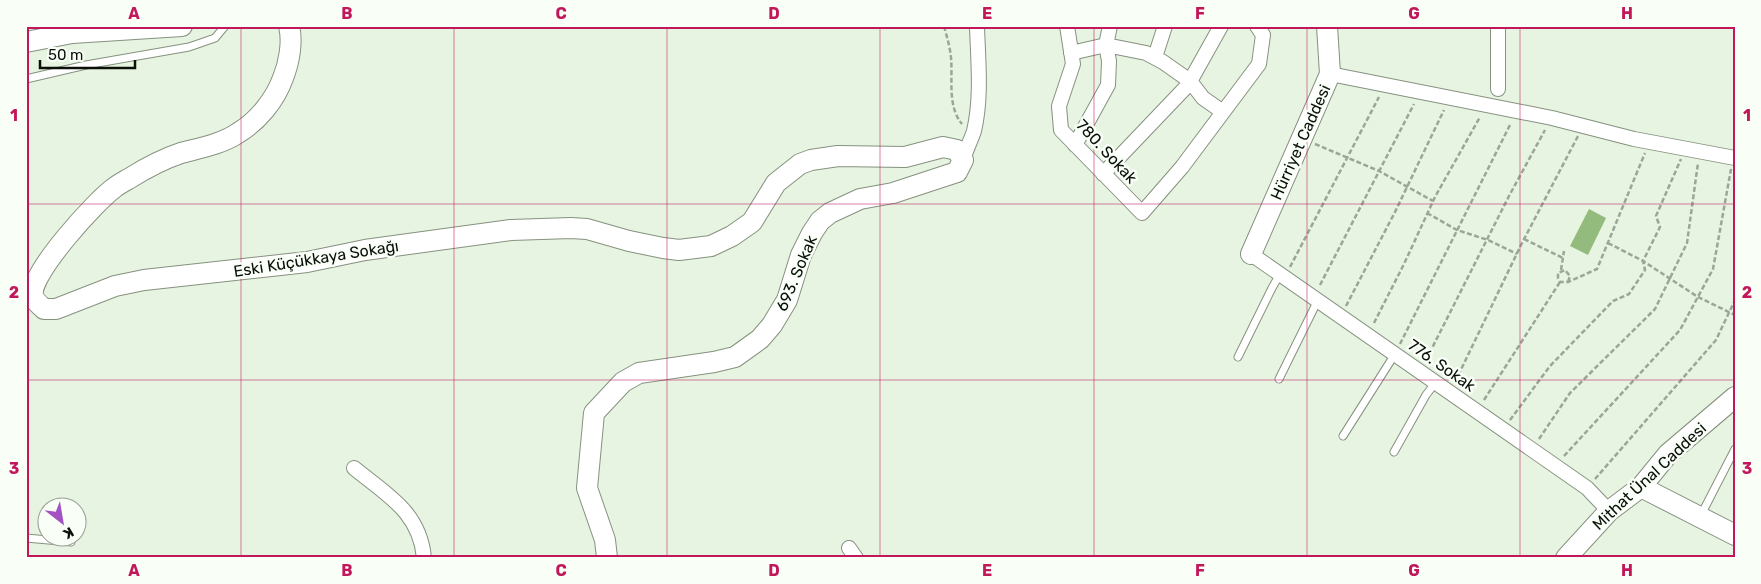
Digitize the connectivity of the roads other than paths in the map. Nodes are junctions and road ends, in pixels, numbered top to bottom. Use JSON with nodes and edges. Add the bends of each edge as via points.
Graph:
{"nodes":[{"id":1,"x":182,"y":26,"type":"edge"},
{"id":2,"x":225,"y":26,"type":"edge"},
{"id":3,"x":288,"y":26,"type":"edge"},
{"id":4,"x":977,"y":26,"type":"edge"},
{"id":5,"x":1067,"y":26,"type":"edge"},
{"id":6,"x":1110,"y":26,"type":"edge"},
{"id":7,"x":1166,"y":26,"type":"edge"},
{"id":8,"x":1220,"y":26,"type":"edge"},
{"id":9,"x":1257,"y":26,"type":"edge"},
{"id":10,"x":1327,"y":26,"type":"edge"},
{"id":11,"x":1498,"y":26,"type":"edge"},
{"id":12,"x":26,"y":42,"type":"edge"},
{"id":13,"x":1106,"y":45,"type":"junction"},
{"id":14,"x":1071,"y":53,"type":"junction"},
{"id":15,"x":1155,"y":58,"type":"junction"},
{"id":16,"x":1330,"y":74,"type":"junction"},
{"id":17,"x":26,"y":79,"type":"edge"},
{"id":18,"x":1190,"y":80,"type":"junction"},
{"id":19,"x":1498,"y":89,"type":"dead end"},
{"id":20,"x":1223,"y":112,"type":"junction"},
{"id":21,"x":1075,"y":145,"type":"junction"},
{"id":22,"x":1734,"y":158,"type":"edge"},
{"id":23,"x":963,"y":160,"type":"junction"},
{"id":24,"x":1103,"y":174,"type":"junction"},
{"id":25,"x":1251,"y":254,"type":"joint"},
{"id":26,"x":1283,"y":276,"type":"junction"},
{"id":27,"x":1316,"y":299,"type":"junction"},
{"id":28,"x":1395,"y":354,"type":"junction"},
{"id":29,"x":1238,"y":357,"type":"dead end"},
{"id":30,"x":1279,"y":379,"type":"dead end"},
{"id":31,"x":1436,"y":382,"type":"junction"},
{"id":32,"x":1735,"y":397,"type":"edge"},
{"id":33,"x":1343,"y":436,"type":"dead end"},
{"id":34,"x":1735,"y":449,"type":"edge"},
{"id":35,"x":1394,"y":452,"type":"dead end"},
{"id":36,"x":354,"y":468,"type":"dead end"},
{"id":37,"x":1641,"y":487,"type":"junction"},
{"id":38,"x":1609,"y":511,"type":"junction"},
{"id":39,"x":1700,"y":517,"type":"junction"},
{"id":40,"x":1735,"y":535,"type":"edge"},
{"id":41,"x":608,"y":552,"type":"edge"},
{"id":42,"x":424,"y":558,"type":"edge"},
{"id":43,"x":1566,"y":558,"type":"edge"}],
"edges":[{"from":1,"to":12,"type":"street","via":[[72,33]]},
{"from":2,"to":17,"type":"lane","via":[[215,38],[189,48],[86,65]]},
{"from":3,"to":23,"type":"street","name":"Eski Küçükkaya Sokağı","via":[[291,36],[286,69],[279,87],[261,114],[223,141],[160,161],[114,188],[57,248],[43,268],[33,289],[40,306],[56,309],[115,286],[144,280],[307,262],[373,249],[511,230],[570,228],[663,248],[695,249],[711,246],[752,222],[776,183],[800,164],[838,156],[905,157],[943,147],[957,150]]},
{"from":4,"to":23,"type":"street","name":"693. Sokak","via":[[978,81],[974,130]]},
{"from":5,"to":14,"type":"street"},
{"from":6,"to":13,"type":"street"},
{"from":7,"to":15,"type":"street"},
{"from":8,"to":18,"type":"street"},
{"from":9,"to":20,"type":"street","via":[[1263,35],[1259,64]]},
{"from":10,"to":16,"type":"street","name":"Hürriyet Caddesi"},
{"from":11,"to":19,"type":"street"},
{"from":13,"to":14,"type":"street"},
{"from":13,"to":15,"type":"street","via":[[1146,53]]},
{"from":13,"to":21,"type":"street","via":[[1108,85]]},
{"from":14,"to":21,"type":"street","name":"780. Sokak","via":[[1073,64],[1059,106],[1062,130]]},
{"from":15,"to":18,"type":"street"},
{"from":16,"to":22,"type":"street"},
{"from":16,"to":25,"type":"street","name":"Hürriyet Caddesi"},
{"from":18,"to":20,"type":"street","via":[[1203,98]]},
{"from":18,"to":24,"type":"street"},
{"from":20,"to":24,"type":"street","name":"780. Sokak","via":[[1142,213]]},
{"from":21,"to":24,"type":"street","name":"780. Sokak"},
{"from":23,"to":41,"type":"street","name":"693. Sokak","via":[[957,172],[893,193],[860,199],[820,221],[801,255],[787,300],[772,325],[750,348],[735,357],[639,373],[623,382],[594,413],[587,488]]},
{"from":25,"to":26,"type":"street","name":"776. Sokak"},
{"from":26,"to":27,"type":"street","name":"776. Sokak"},
{"from":26,"to":29,"type":"lane","via":[[1272,288]]},
{"from":27,"to":28,"type":"street","name":"776. Sokak"},
{"from":27,"to":30,"type":"lane"},
{"from":28,"to":31,"type":"street","name":"776. Sokak"},
{"from":28,"to":33,"type":"lane"},
{"from":31,"to":35,"type":"lane"},
{"from":31,"to":38,"type":"street","name":"776. Sokak","via":[[1587,488]]},
{"from":32,"to":37,"type":"street","name":"Mithat Ünal Caddesi","via":[[1668,454]]},
{"from":34,"to":39,"type":"lane"},
{"from":36,"to":42,"type":"street","via":[[399,504],[413,521]]},
{"from":37,"to":38,"type":"street","name":"Mithat Ünal Caddesi"},
{"from":37,"to":39,"type":"street"},
{"from":38,"to":43,"type":"street","name":"Mithat Ünal Caddesi"},
{"from":39,"to":40,"type":"street"}]}
